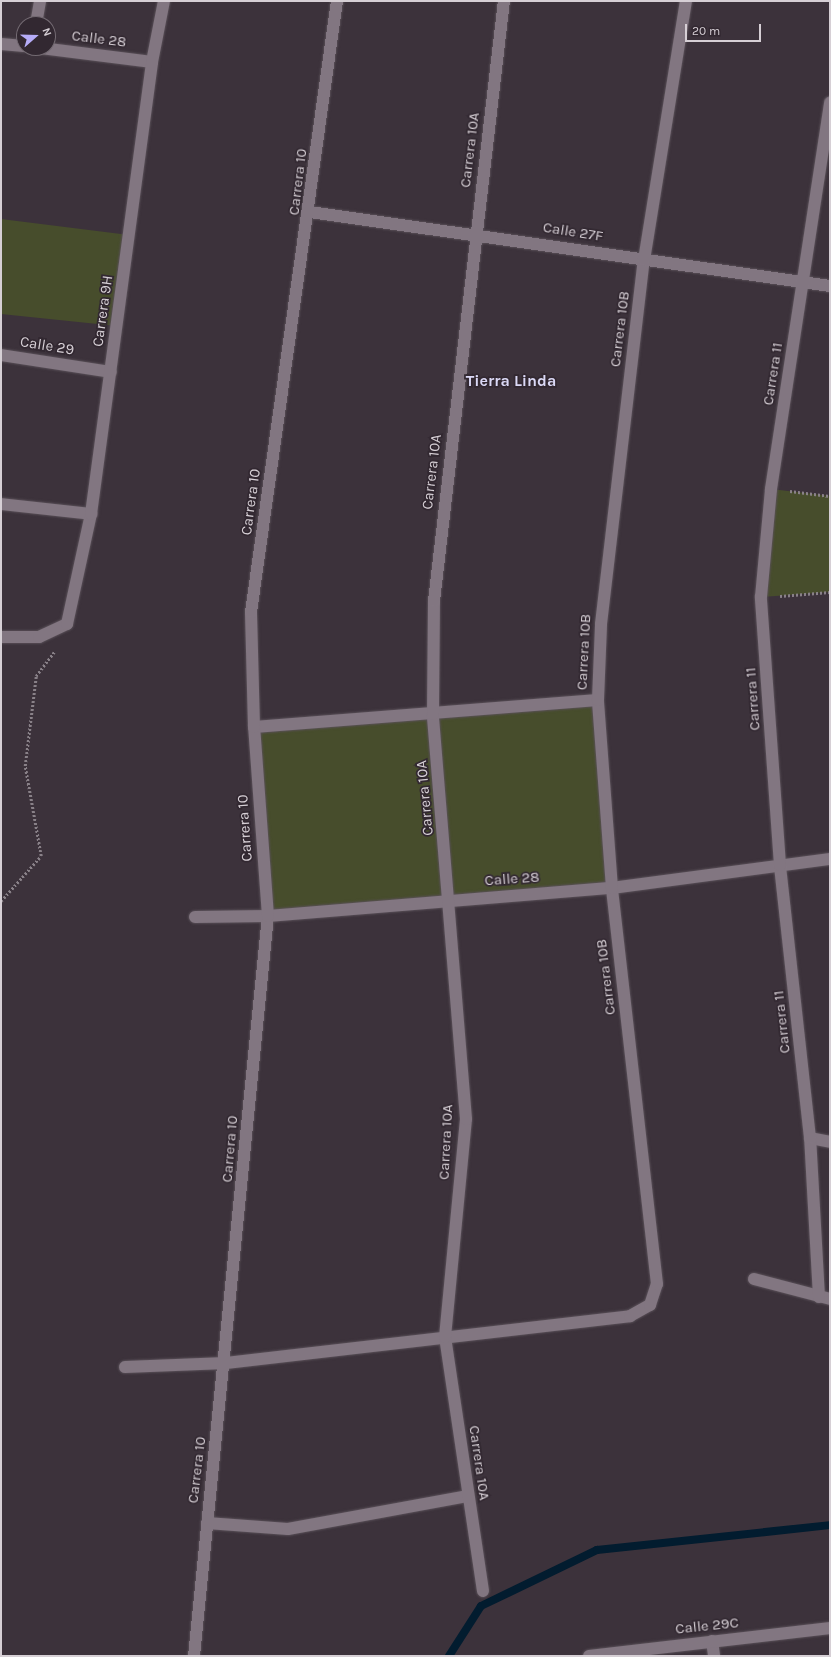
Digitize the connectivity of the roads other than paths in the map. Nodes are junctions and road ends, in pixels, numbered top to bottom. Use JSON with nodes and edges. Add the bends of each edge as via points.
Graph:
{"nodes":[{"id":1,"x":40,"y":1,"type":"edge"},
{"id":2,"x":164,"y":1,"type":"edge"},
{"id":3,"x":337,"y":1,"type":"edge"},
{"id":4,"x":504,"y":1,"type":"edge"},
{"id":5,"x":686,"y":1,"type":"edge"},
{"id":6,"x":37,"y":16,"type":"edge"},
{"id":7,"x":1,"y":44,"type":"edge"},
{"id":8,"x":16,"y":45,"type":"edge"},
{"id":9,"x":56,"y":50,"type":"edge"},
{"id":10,"x":152,"y":62,"type":"junction"},
{"id":11,"x":830,"y":102,"type":"edge"},
{"id":12,"x":310,"y":212,"type":"junction"},
{"id":13,"x":476,"y":233,"type":"junction"},
{"id":14,"x":644,"y":260,"type":"junction"},
{"id":15,"x":803,"y":281,"type":"junction"},
{"id":16,"x":830,"y":286,"type":"edge"},
{"id":17,"x":1,"y":355,"type":"edge"},
{"id":18,"x":111,"y":372,"type":"junction"},
{"id":19,"x":1,"y":504,"type":"edge"},
{"id":20,"x":91,"y":514,"type":"junction"},
{"id":21,"x":1,"y":637,"type":"edge"},
{"id":22,"x":598,"y":700,"type":"junction"},
{"id":23,"x":433,"y":714,"type":"junction"},
{"id":24,"x":254,"y":727,"type":"junction"},
{"id":25,"x":830,"y":859,"type":"edge"},
{"id":26,"x":780,"y":865,"type":"junction"},
{"id":27,"x":612,"y":888,"type":"junction"},
{"id":28,"x":450,"y":899,"type":"junction"},
{"id":29,"x":268,"y":916,"type":"junction"},
{"id":30,"x":195,"y":917,"type":"dead end"},
{"id":31,"x":810,"y":1138,"type":"junction"},
{"id":32,"x":830,"y":1142,"type":"edge"},
{"id":33,"x":754,"y":1279,"type":"dead end"},
{"id":34,"x":824,"y":1298,"type":"edge"},
{"id":35,"x":445,"y":1337,"type":"junction"},
{"id":36,"x":226,"y":1363,"type":"junction"},
{"id":37,"x":125,"y":1367,"type":"dead end"},
{"id":38,"x":467,"y":1496,"type":"junction"},
{"id":39,"x":207,"y":1523,"type":"junction"},
{"id":40,"x":483,"y":1591,"type":"dead end"},
{"id":41,"x":830,"y":1628,"type":"edge"},
{"id":42,"x":712,"y":1641,"type":"junction"},
{"id":43,"x":194,"y":1656,"type":"edge"},
{"id":44,"x":589,"y":1656,"type":"edge"},
{"id":45,"x":714,"y":1656,"type":"edge"}],
"edges":[{"from":1,"to":6,"type":"street"},
{"from":2,"to":10,"type":"street","name":"Carrera 9H"},
{"from":3,"to":12,"type":"street","name":"Carrera 10"},
{"from":4,"to":13,"type":"street","name":"Carrera 10A"},
{"from":5,"to":14,"type":"street","name":"Carrera 10B"},
{"from":7,"to":8,"type":"street"},
{"from":9,"to":10,"type":"street","name":"Calle 28"},
{"from":10,"to":18,"type":"street","name":"Carrera 9H"},
{"from":11,"to":15,"type":"street","name":"Carrera 11"},
{"from":12,"to":13,"type":"street","name":"Calle 27F"},
{"from":12,"to":24,"type":"street","name":"Carrera 10","via":[[252,612]]},
{"from":13,"to":14,"type":"street","name":"Calle 27F"},
{"from":13,"to":23,"type":"street","name":"Carrera 10A","via":[[434,601]]},
{"from":14,"to":15,"type":"street","name":"Calle 27F"},
{"from":14,"to":22,"type":"street","name":"Carrera 10B","via":[[601,624]]},
{"from":15,"to":16,"type":"street","name":"Calle 27F"},
{"from":15,"to":26,"type":"street","name":"Carrera 11","via":[[771,489],[761,597]]},
{"from":17,"to":18,"type":"street","name":"Calle 29"},
{"from":18,"to":20,"type":"street","name":"Carrera 9H"},
{"from":19,"to":20,"type":"street"},
{"from":20,"to":21,"type":"street","name":"Carrera 9H","via":[[67,624],[39,637]]},
{"from":22,"to":23,"type":"street"},
{"from":22,"to":27,"type":"street","name":"Carrera 10B"},
{"from":23,"to":24,"type":"street"},
{"from":23,"to":28,"type":"street","name":"Carrera 10A"},
{"from":24,"to":29,"type":"street","name":"Carrera 10"},
{"from":25,"to":26,"type":"street","name":"Calle 28"},
{"from":26,"to":27,"type":"street","name":"Calle 28"},
{"from":26,"to":31,"type":"street","name":"Carrera 11"},
{"from":27,"to":28,"type":"street","name":"Calle 28"},
{"from":27,"to":35,"type":"street","name":"Carrera 10B","via":[[657,1284],[650,1306],[630,1316]]},
{"from":28,"to":29,"type":"street","name":"Calle 28"},
{"from":28,"to":35,"type":"street","name":"Carrera 10A","via":[[466,1119]]},
{"from":29,"to":30,"type":"street","name":"Calle 28"},
{"from":29,"to":36,"type":"street","name":"Carrera 10"},
{"from":31,"to":32,"type":"street"},
{"from":31,"to":34,"type":"street","name":"Carrera 11"},
{"from":33,"to":34,"type":"street"},
{"from":35,"to":36,"type":"street"},
{"from":35,"to":38,"type":"street","name":"Carrera 10A"},
{"from":36,"to":37,"type":"street"},
{"from":36,"to":39,"type":"street","name":"Carrera 10"},
{"from":38,"to":39,"type":"street","via":[[288,1529]]},
{"from":38,"to":40,"type":"street","name":"Carrera 10A"},
{"from":39,"to":43,"type":"street","name":"Carrera 10"},
{"from":41,"to":42,"type":"street","name":"Calle 29C"},
{"from":42,"to":44,"type":"street","name":"Calle 29C"},
{"from":42,"to":45,"type":"street"}]}
